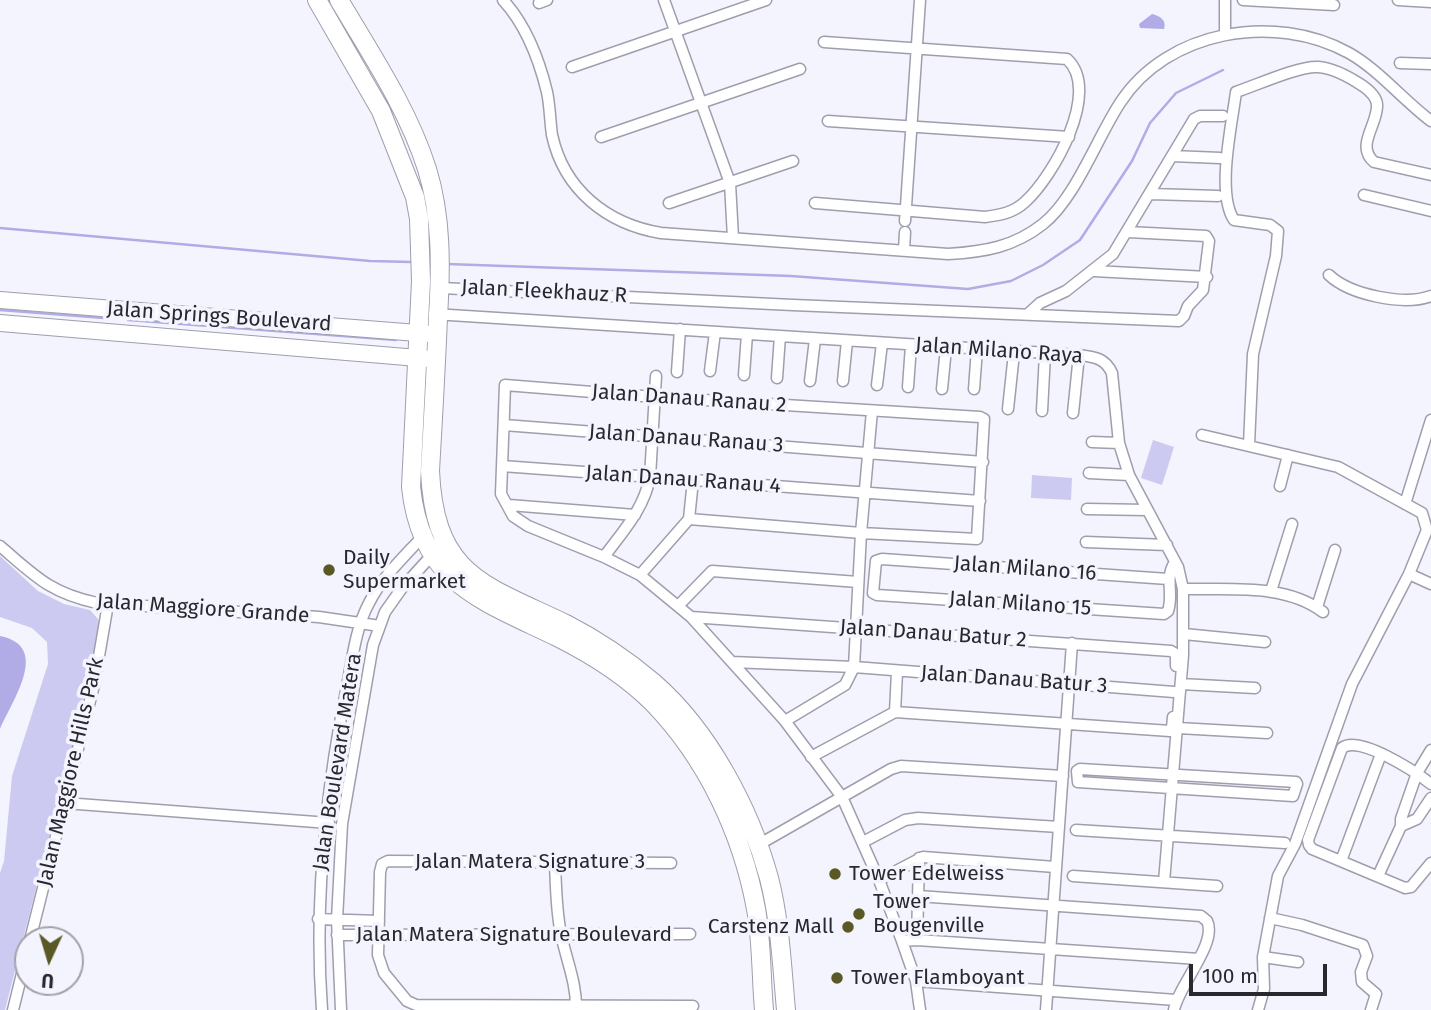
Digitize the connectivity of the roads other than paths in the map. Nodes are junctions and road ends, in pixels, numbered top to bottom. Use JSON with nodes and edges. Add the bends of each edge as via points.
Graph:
{"nodes":[{"id":1,"x":317,"y":0,"type":"edge"},
{"id":2,"x":339,"y":0,"type":"edge"},
{"id":3,"x":503,"y":0,"type":"edge"},
{"id":4,"x":664,"y":0,"type":"edge"},
{"id":5,"x":766,"y":0,"type":"edge"},
{"id":6,"x":919,"y":0,"type":"edge"},
{"id":7,"x":1225,"y":0,"type":"edge"},
{"id":8,"x":1243,"y":0,"type":"edge"},
{"id":9,"x":1398,"y":0,"type":"edge"},
{"id":10,"x":1431,"y":2,"type":"edge"},
{"id":11,"x":1335,"y":5,"type":"dead end"},
{"id":12,"x":676,"y":32,"type":"junction"},
{"id":13,"x":1225,"y":35,"type":"junction"},
{"id":14,"x":824,"y":42,"type":"dead end"},
{"id":15,"x":916,"y":49,"type":"junction"},
{"id":16,"x":1400,"y":63,"type":"dead end"},
{"id":17,"x":1431,"y":64,"type":"edge"},
{"id":18,"x":572,"y":67,"type":"dead end"},
{"id":19,"x":800,"y":69,"type":"dead end"},
{"id":20,"x":701,"y":104,"type":"junction"},
{"id":21,"x":1223,"y":116,"type":"dead end"},
{"id":22,"x":828,"y":121,"type":"dead end"},
{"id":23,"x":1431,"y":121,"type":"edge"},
{"id":24,"x":912,"y":126,"type":"junction"},
{"id":25,"x":601,"y":137,"type":"dead end"},
{"id":26,"x":1069,"y":137,"type":"junction"},
{"id":27,"x":1172,"y":156,"type":"junction"},
{"id":28,"x":1220,"y":158,"type":"dead end"},
{"id":29,"x":793,"y":160,"type":"dead end"},
{"id":30,"x":1431,"y":175,"type":"edge"},
{"id":31,"x":730,"y":183,"type":"junction"},
{"id":32,"x":1151,"y":194,"type":"junction"},
{"id":33,"x":1364,"y":195,"type":"dead end"},
{"id":34,"x":1218,"y":196,"type":"dead end"},
{"id":35,"x":669,"y":203,"type":"dead end"},
{"id":36,"x":815,"y":203,"type":"dead end"},
{"id":37,"x":1431,"y":211,"type":"edge"},
{"id":38,"x":905,"y":221,"type":"junction"},
{"id":39,"x":1128,"y":232,"type":"junction"},
{"id":40,"x":733,"y":238,"type":"junction"},
{"id":41,"x":904,"y":250,"type":"junction"},
{"id":42,"x":1094,"y":271,"type":"junction"},
{"id":43,"x":1329,"y":275,"type":"dead end"},
{"id":44,"x":1207,"y":277,"type":"junction"},
{"id":45,"x":441,"y":285,"type":"junction"},
{"id":46,"x":1431,"y":296,"type":"edge"},
{"id":47,"x":0,"y":300,"type":"edge"},
{"id":48,"x":117,"y":309,"type":"junction"},
{"id":49,"x":419,"y":313,"type":"junction"},
{"id":50,"x":1028,"y":314,"type":"junction"},
{"id":51,"x":438,"y":315,"type":"junction"},
{"id":52,"x":0,"y":323,"type":"edge"},
{"id":53,"x":680,"y":329,"type":"junction"},
{"id":54,"x":115,"y":332,"type":"junction"},
{"id":55,"x":418,"y":332,"type":"junction"},
{"id":56,"x":715,"y":332,"type":"junction"},
{"id":57,"x":747,"y":334,"type":"junction"},
{"id":58,"x":438,"y":335,"type":"junction"},
{"id":59,"x":780,"y":336,"type":"junction"},
{"id":60,"x":815,"y":339,"type":"junction"},
{"id":61,"x":847,"y":341,"type":"junction"},
{"id":62,"x":882,"y":343,"type":"junction"},
{"id":63,"x":911,"y":345,"type":"junction"},
{"id":64,"x":946,"y":348,"type":"junction"},
{"id":65,"x":977,"y":349,"type":"junction"},
{"id":66,"x":1014,"y":353,"type":"junction"},
{"id":67,"x":1045,"y":354,"type":"junction"},
{"id":68,"x":1079,"y":355,"type":"junction"},
{"id":69,"x":417,"y":357,"type":"junction"},
{"id":70,"x":437,"y":359,"type":"junction"},
{"id":71,"x":710,"y":371,"type":"dead end"},
{"id":72,"x":677,"y":372,"type":"dead end"},
{"id":73,"x":744,"y":375,"type":"dead end"},
{"id":74,"x":656,"y":376,"type":"dead end"},
{"id":75,"x":777,"y":377,"type":"dead end"},
{"id":76,"x":810,"y":381,"type":"dead end"},
{"id":77,"x":843,"y":381,"type":"dead end"},
{"id":78,"x":877,"y":385,"type":"dead end"},
{"id":79,"x":908,"y":387,"type":"dead end"},
{"id":80,"x":942,"y":389,"type":"dead end"},
{"id":81,"x":974,"y":389,"type":"dead end"},
{"id":82,"x":655,"y":397,"type":"junction"},
{"id":83,"x":1009,"y":409,"type":"dead end"},
{"id":84,"x":872,"y":411,"type":"junction"},
{"id":85,"x":1042,"y":411,"type":"dead end"},
{"id":86,"x":1073,"y":413,"type":"dead end"},
{"id":87,"x":1431,"y":420,"type":"edge"},
{"id":88,"x":504,"y":425,"type":"junction"},
{"id":89,"x":1202,"y":435,"type":"dead end"},
{"id":90,"x":653,"y":437,"type":"junction"},
{"id":91,"x":1092,"y":442,"type":"dead end"},
{"id":92,"x":1119,"y":443,"type":"junction"},
{"id":93,"x":1249,"y":444,"type":"junction"},
{"id":94,"x":869,"y":452,"type":"junction"},
{"id":95,"x":1288,"y":455,"type":"junction"},
{"id":96,"x":983,"y":461,"type":"junction"},
{"id":97,"x":502,"y":467,"type":"junction"},
{"id":98,"x":1089,"y":473,"type":"dead end"},
{"id":99,"x":1129,"y":475,"type":"junction"},
{"id":100,"x":650,"y":477,"type":"junction"},
{"id":101,"x":692,"y":480,"type":"junction"},
{"id":102,"x":1280,"y":486,"type":"dead end"},
{"id":103,"x":865,"y":493,"type":"junction"},
{"id":104,"x":980,"y":501,"type":"junction"},
{"id":105,"x":1405,"y":504,"type":"junction"},
{"id":106,"x":509,"y":505,"type":"junction"},
{"id":107,"x":1087,"y":509,"type":"dead end"},
{"id":108,"x":1147,"y":510,"type":"junction"},
{"id":109,"x":635,"y":515,"type":"junction"},
{"id":110,"x":689,"y":519,"type":"junction"},
{"id":111,"x":1292,"y":524,"type":"dead end"},
{"id":112,"x":861,"y":533,"type":"junction"},
{"id":113,"x":423,"y":537,"type":"junction"},
{"id":114,"x":1086,"y":542,"type":"dead end"},
{"id":115,"x":1167,"y":545,"type":"junction"},
{"id":116,"x":0,"y":546,"type":"edge"},
{"id":117,"x":1335,"y":550,"type":"dead end"},
{"id":118,"x":433,"y":554,"type":"junction"},
{"id":119,"x":604,"y":556,"type":"junction"},
{"id":120,"x":1175,"y":562,"type":"junction"},
{"id":121,"x":1409,"y":574,"type":"junction"},
{"id":122,"x":640,"y":575,"type":"junction"},
{"id":123,"x":1168,"y":579,"type":"junction"},
{"id":124,"x":858,"y":582,"type":"junction"},
{"id":125,"x":1431,"y":584,"type":"edge"},
{"id":126,"x":1183,"y":589,"type":"junction"},
{"id":127,"x":1270,"y":592,"type":"junction"},
{"id":128,"x":877,"y":595,"type":"joint"},
{"id":129,"x":108,"y":604,"type":"junction"},
{"id":130,"x":678,"y":607,"type":"junction"},
{"id":131,"x":691,"y":617,"type":"junction"},
{"id":132,"x":361,"y":622,"type":"junction"},
{"id":133,"x":380,"y":626,"type":"junction"},
{"id":134,"x":855,"y":629,"type":"junction"},
{"id":135,"x":1184,"y":634,"type":"junction"},
{"id":136,"x":1265,"y":642,"type":"dead end"},
{"id":137,"x":1072,"y":643,"type":"junction"},
{"id":138,"x":733,"y":662,"type":"junction"},
{"id":139,"x":854,"y":667,"type":"junction"},
{"id":140,"x":897,"y":672,"type":"junction"},
{"id":141,"x":1068,"y":683,"type":"junction"},
{"id":142,"x":1178,"y":688,"type":"junction"},
{"id":143,"x":1255,"y":688,"type":"dead end"},
{"id":144,"x":656,"y":696,"type":"junction"},
{"id":145,"x":895,"y":712,"type":"junction"},
{"id":146,"x":785,"y":721,"type":"junction"},
{"id":147,"x":1066,"y":723,"type":"junction"},
{"id":148,"x":1174,"y":730,"type":"junction"},
{"id":149,"x":1267,"y":733,"type":"dead end"},
{"id":150,"x":1431,"y":750,"type":"edge"},
{"id":151,"x":1381,"y":754,"type":"junction"},
{"id":152,"x":811,"y":757,"type":"junction"},
{"id":153,"x":1417,"y":773,"type":"junction"},
{"id":154,"x":1063,"y":776,"type":"junction"},
{"id":155,"x":1174,"y":776,"type":"junction"},
{"id":156,"x":1431,"y":783,"type":"edge"},
{"id":157,"x":1172,"y":788,"type":"junction"},
{"id":158,"x":842,"y":797,"type":"junction"},
{"id":159,"x":1431,"y":798,"type":"edge"},
{"id":160,"x":65,"y":803,"type":"junction"},
{"id":161,"x":325,"y":822,"type":"junction"},
{"id":162,"x":342,"y":824,"type":"junction"},
{"id":163,"x":1401,"y":826,"type":"junction"},
{"id":164,"x":1059,"y":827,"type":"junction"},
{"id":165,"x":1076,"y":830,"type":"dead end"},
{"id":166,"x":1168,"y":836,"type":"junction"},
{"id":167,"x":863,"y":842,"type":"junction"},
{"id":168,"x":1285,"y":843,"type":"dead end"},
{"id":169,"x":758,"y":845,"type":"junction"},
{"id":170,"x":919,"y":858,"type":"junction"},
{"id":171,"x":1341,"y":861,"type":"junction"},
{"id":172,"x":555,"y":862,"type":"junction"},
{"id":173,"x":671,"y":863,"type":"dead end"},
{"id":174,"x":1431,"y":863,"type":"edge"},
{"id":175,"x":1055,"y":867,"type":"junction"},
{"id":176,"x":1073,"y":876,"type":"dead end"},
{"id":177,"x":1378,"y":876,"type":"junction"},
{"id":178,"x":878,"y":880,"type":"junction"},
{"id":179,"x":1164,"y":881,"type":"junction"},
{"id":180,"x":1217,"y":886,"type":"dead end"},
{"id":181,"x":918,"y":896,"type":"junction"},
{"id":182,"x":1052,"y":905,"type":"junction"},
{"id":183,"x":1270,"y":918,"type":"junction"},
{"id":184,"x":318,"y":919,"type":"junction"},
{"id":185,"x":337,"y":920,"type":"junction"},
{"id":186,"x":379,"y":921,"type":"junction"},
{"id":187,"x":34,"y":926,"type":"edge"},
{"id":188,"x":690,"y":934,"type":"dead end"},
{"id":189,"x":337,"y":935,"type":"junction"},
{"id":190,"x":379,"y":935,"type":"junction"},
{"id":191,"x":561,"y":935,"type":"junction"},
{"id":192,"x":917,"y":940,"type":"junction"},
{"id":193,"x":902,"y":941,"type":"junction"},
{"id":194,"x":1050,"y":950,"type":"junction"},
{"id":195,"x":1263,"y":957,"type":"junction"},
{"id":196,"x":1199,"y":960,"type":"junction"},
{"id":197,"x":1298,"y":962,"type":"dead end"},
{"id":198,"x":916,"y":981,"type":"junction"},
{"id":199,"x":1048,"y":991,"type":"junction"},
{"id":200,"x":1175,"y":1005,"type":"edge"},
{"id":201,"x":693,"y":1006,"type":"dead end"},
{"id":202,"x":576,"y":1008,"type":"edge"},
{"id":203,"x":322,"y":1010,"type":"edge"},
{"id":204,"x":341,"y":1010,"type":"edge"},
{"id":205,"x":764,"y":1010,"type":"edge"},
{"id":206,"x":786,"y":1010,"type":"edge"},
{"id":207,"x":920,"y":1010,"type":"edge"},
{"id":208,"x":1046,"y":1010,"type":"edge"},
{"id":209,"x":1258,"y":1010,"type":"edge"},
{"id":210,"x":1371,"y":1010,"type":"edge"}],
"edges":[{"from":1,"to":49,"type":"main road","via":[[381,111],[415,197],[420,240]]},
{"from":2,"to":45,"type":"main road","via":[[415,140],[432,190]]},
{"from":3,"to":40,"type":"street","via":[[522,24],[534,52],[548,94],[560,161],[588,200],[619,222],[646,231]]},
{"from":4,"to":12,"type":"street"},
{"from":5,"to":12,"type":"street"},
{"from":6,"to":15,"type":"street"},
{"from":7,"to":13,"type":"street"},
{"from":8,"to":11,"type":"street"},
{"from":9,"to":10,"type":"street"},
{"from":12,"to":18,"type":"street"},
{"from":12,"to":20,"type":"street"},
{"from":13,"to":23,"type":"street","via":[[1259,31],[1329,43],[1360,60]]},
{"from":13,"to":41,"type":"street","via":[[1173,54],[1142,77],[1118,106],[1062,204],[1032,232],[984,252]]},
{"from":14,"to":15,"type":"street"},
{"from":15,"to":24,"type":"street"},
{"from":15,"to":26,"type":"street","via":[[1067,59],[1078,72],[1079,86]]},
{"from":16,"to":17,"type":"street"},
{"from":19,"to":20,"type":"street"},
{"from":20,"to":25,"type":"street"},
{"from":20,"to":31,"type":"street"},
{"from":21,"to":27,"type":"street","via":[[1194,119]]},
{"from":22,"to":24,"type":"street"},
{"from":24,"to":26,"type":"street"},
{"from":24,"to":38,"type":"street"},
{"from":26,"to":38,"type":"street","via":[[1039,187],[1008,213]]},
{"from":27,"to":28,"type":"street"},
{"from":27,"to":32,"type":"street"},
{"from":29,"to":31,"type":"street"},
{"from":30,"to":93,"type":"street","via":[[1369,157],[1366,145],[1376,99],[1356,82],[1328,69],[1303,69],[1236,92],[1228,205],[1234,220],[1269,225],[1278,231],[1252,354]]},
{"from":31,"to":35,"type":"street"},
{"from":31,"to":40,"type":"street"},
{"from":32,"to":34,"type":"street"},
{"from":32,"to":39,"type":"street"},
{"from":33,"to":37,"type":"street"},
{"from":36,"to":38,"type":"street"},
{"from":38,"to":41,"type":"street"},
{"from":39,"to":42,"type":"street"},
{"from":39,"to":44,"type":"street","via":[[1206,236]]},
{"from":40,"to":41,"type":"street"},
{"from":42,"to":44,"type":"street"},
{"from":42,"to":50,"type":"street"},
{"from":43,"to":46,"type":"street","via":[[1343,286],[1380,297],[1411,301]]},
{"from":44,"to":50,"type":"street","name":"Jalan Fleekhauz R","via":[[1203,290],[1179,321]]},
{"from":45,"to":50,"type":"street","name":"Jalan Fleekhauz R"},
{"from":45,"to":51,"type":"main road"},
{"from":47,"to":48,"type":"main road","name":"Jalan Springs Boulevard"},
{"from":48,"to":54,"type":"main road"},
{"from":48,"to":55,"type":"main road","name":"Jalan Springs Boulevard"},
{"from":49,"to":51,"type":"street","name":"Jalan Milano Raya"},
{"from":49,"to":55,"type":"main road"},
{"from":51,"to":53,"type":"street","name":"Jalan Milano Raya"},
{"from":51,"to":58,"type":"main road"},
{"from":52,"to":54,"type":"main road","name":"Jalan Springs Boulevard"},
{"from":53,"to":56,"type":"street","name":"Jalan Milano Raya"},
{"from":53,"to":72,"type":"street"},
{"from":54,"to":69,"type":"main road","name":"Jalan Springs Boulevard"},
{"from":55,"to":58,"type":"main road","name":"Jalan Springs Boulevard"},
{"from":55,"to":69,"type":"main road"},
{"from":56,"to":57,"type":"street","name":"Jalan Milano Raya"},
{"from":56,"to":71,"type":"street"},
{"from":57,"to":59,"type":"street","name":"Jalan Milano Raya"},
{"from":57,"to":73,"type":"street"},
{"from":58,"to":70,"type":"main road"},
{"from":59,"to":60,"type":"street","name":"Jalan Milano Raya"},
{"from":59,"to":75,"type":"street"},
{"from":60,"to":61,"type":"street","name":"Jalan Milano Raya"},
{"from":60,"to":76,"type":"street"},
{"from":61,"to":62,"type":"street","name":"Jalan Milano Raya"},
{"from":61,"to":77,"type":"street"},
{"from":62,"to":63,"type":"street","name":"Jalan Milano Raya"},
{"from":62,"to":78,"type":"street"},
{"from":63,"to":64,"type":"street","name":"Jalan Milano Raya"},
{"from":63,"to":79,"type":"street"},
{"from":64,"to":65,"type":"street","name":"Jalan Milano Raya"},
{"from":64,"to":80,"type":"street"},
{"from":65,"to":66,"type":"street","name":"Jalan Milano Raya"},
{"from":65,"to":81,"type":"street"},
{"from":66,"to":67,"type":"street","name":"Jalan Milano Raya"},
{"from":66,"to":83,"type":"street"},
{"from":67,"to":68,"type":"street","name":"Jalan Milano Raya"},
{"from":67,"to":85,"type":"street"},
{"from":68,"to":86,"type":"street"},
{"from":68,"to":92,"type":"street","name":"Jalan Milano Raya","via":[[1099,358],[1112,373]]},
{"from":69,"to":70,"type":"main road","name":"Jalan Springs Boulevard"},
{"from":69,"to":113,"type":"main road","via":[[411,487]]},
{"from":70,"to":144,"type":"main road","via":[[431,500],[439,530],[455,558],[482,583],[613,652]]},
{"from":74,"to":82,"type":"street"},
{"from":82,"to":84,"type":"street","name":"Jalan Danau Ranau 2"},
{"from":82,"to":88,"type":"street","name":"Jalan Danau Ranau 2","via":[[505,384]]},
{"from":82,"to":90,"type":"street"},
{"from":84,"to":94,"type":"street"},
{"from":84,"to":96,"type":"street","name":"Jalan Danau Ranau 2","via":[[980,417],[985,422]]},
{"from":87,"to":105,"type":"street"},
{"from":88,"to":90,"type":"street","name":"Jalan Danau Ranau 3"},
{"from":88,"to":97,"type":"street"},
{"from":89,"to":93,"type":"street"},
{"from":90,"to":94,"type":"street","name":"Jalan Danau Ranau 3"},
{"from":90,"to":100,"type":"street"},
{"from":91,"to":92,"type":"street"},
{"from":92,"to":99,"type":"street","name":"Jalan Milano Raya"},
{"from":93,"to":95,"type":"street"},
{"from":94,"to":96,"type":"street","name":"Jalan Danau Ranau 3"},
{"from":94,"to":103,"type":"street"},
{"from":95,"to":102,"type":"street"},
{"from":95,"to":105,"type":"street","via":[[1338,467]]},
{"from":96,"to":104,"type":"street"},
{"from":97,"to":100,"type":"street","name":"Jalan Danau Ranau 4"},
{"from":97,"to":106,"type":"street","via":[[501,494]]},
{"from":98,"to":99,"type":"street"},
{"from":99,"to":108,"type":"street","name":"Jalan Milano Raya"},
{"from":100,"to":101,"type":"street","name":"Jalan Danau Ranau 4"},
{"from":100,"to":109,"type":"street"},
{"from":101,"to":103,"type":"street","name":"Jalan Danau Ranau 4"},
{"from":101,"to":110,"type":"street"},
{"from":103,"to":104,"type":"street","name":"Jalan Danau Ranau 4"},
{"from":103,"to":112,"type":"street"},
{"from":104,"to":112,"type":"street","via":[[977,539]]},
{"from":105,"to":121,"type":"street","via":[[1422,513],[1427,523]]},
{"from":106,"to":109,"type":"street"},
{"from":106,"to":119,"type":"street","via":[[513,516],[528,526]]},
{"from":107,"to":108,"type":"street"},
{"from":108,"to":115,"type":"street","name":"Jalan Milano Raya"},
{"from":109,"to":119,"type":"street"},
{"from":110,"to":112,"type":"street"},
{"from":110,"to":122,"type":"street"},
{"from":111,"to":127,"type":"street"},
{"from":112,"to":124,"type":"street"},
{"from":113,"to":118,"type":"main road"},
{"from":113,"to":132,"type":"street","name":"Jalan Boulevard Matera","via":[[387,576]]},
{"from":114,"to":115,"type":"street"},
{"from":115,"to":120,"type":"street","name":"Jalan Milano Raya"},
{"from":116,"to":129,"type":"street","name":"Jalan Maggiore Grande","via":[[56,591]]},
{"from":117,"to":127,"type":"street","via":[[1320,609],[1301,597]]},
{"from":118,"to":133,"type":"street","name":"Jalan Boulevard Matera","via":[[402,588]]},
{"from":118,"to":144,"type":"main road","via":[[470,594],[594,658]]},
{"from":119,"to":122,"type":"street"},
{"from":120,"to":123,"type":"street"},
{"from":120,"to":126,"type":"street","name":"Jalan Milano Raya"},
{"from":121,"to":125,"type":"street"},
{"from":121,"to":183,"type":"street","via":[[1352,684],[1295,844],[1278,876]]},
{"from":122,"to":130,"type":"street"},
{"from":123,"to":128,"type":"street","name":"Jalan Milano 15","via":[[1170,605],[1164,614]]},
{"from":123,"to":128,"type":"street","name":"Jalan Milano 16","via":[[882,559],[876,561],[873,593]]},
{"from":124,"to":130,"type":"street","via":[[712,571]]},
{"from":124,"to":134,"type":"street"},
{"from":126,"to":127,"type":"street"},
{"from":126,"to":135,"type":"street","name":"Jalan Milano Raya"},
{"from":129,"to":132,"type":"street","name":"Jalan Maggiore Grande"},
{"from":129,"to":160,"type":"street","name":"Jalan Maggiore Hills Park"},
{"from":130,"to":131,"type":"street"},
{"from":131,"to":134,"type":"street","name":"Jalan Danau Batur 2"},
{"from":131,"to":138,"type":"street"},
{"from":132,"to":133,"type":"street","name":"Jalan Maggiore Grande"},
{"from":132,"to":161,"type":"street","name":"Jalan Boulevard Matera"},
{"from":133,"to":162,"type":"street","name":"Jalan Boulevard Matera"},
{"from":134,"to":137,"type":"street","name":"Jalan Danau Batur 2"},
{"from":134,"to":139,"type":"street"},
{"from":135,"to":136,"type":"street"},
{"from":135,"to":142,"type":"street","name":"Jalan Milano Raya"},
{"from":137,"to":141,"type":"street"},
{"from":137,"to":142,"type":"street","name":"Jalan Danau Batur 2","via":[[1174,652]]},
{"from":138,"to":139,"type":"street","name":"Jalan Danau Batur 3"},
{"from":138,"to":146,"type":"street"},
{"from":139,"to":140,"type":"street","name":"Jalan Danau Batur 3"},
{"from":139,"to":146,"type":"street","via":[[845,685]]},
{"from":140,"to":141,"type":"street","name":"Jalan Danau Batur 3"},
{"from":140,"to":145,"type":"street"},
{"from":141,"to":142,"type":"street","name":"Jalan Danau Batur 3"},
{"from":141,"to":147,"type":"street"},
{"from":142,"to":143,"type":"street","name":"Jalan Danau Batur 3"},
{"from":142,"to":148,"type":"street"},
{"from":144,"to":169,"type":"main road","via":[[688,721],[713,754]]},
{"from":144,"to":205,"type":"main road","via":[[708,777],[742,850],[757,911]]},
{"from":145,"to":147,"type":"street"},
{"from":145,"to":152,"type":"street"},
{"from":146,"to":152,"type":"street"},
{"from":147,"to":148,"type":"street"},
{"from":147,"to":154,"type":"street"},
{"from":148,"to":149,"type":"street"},
{"from":148,"to":155,"type":"street"},
{"from":150,"to":153,"type":"street"},
{"from":151,"to":153,"type":"street"},
{"from":151,"to":171,"type":"street"},
{"from":151,"to":171,"type":"street","via":[[1353,743],[1342,748],[1308,845]]},
{"from":152,"to":158,"type":"street"},
{"from":153,"to":156,"type":"street"},
{"from":153,"to":163,"type":"street"},
{"from":154,"to":158,"type":"street","via":[[901,766]]},
{"from":154,"to":164,"type":"street"},
{"from":155,"to":157,"type":"street"},
{"from":155,"to":157,"type":"street","via":[[1077,771],[1078,782]]},
{"from":155,"to":157,"type":"street","via":[[1297,784],[1294,796]]},
{"from":157,"to":166,"type":"street"},
{"from":158,"to":167,"type":"street"},
{"from":158,"to":169,"type":"street"},
{"from":159,"to":163,"type":"street","via":[[1417,819]]},
{"from":160,"to":161,"type":"street"},
{"from":160,"to":187,"type":"street","name":"Jalan Maggiore Hills Park"},
{"from":161,"to":162,"type":"street"},
{"from":161,"to":184,"type":"street","name":"Jalan Boulevard Matera"},
{"from":162,"to":185,"type":"street","name":"Jalan Boulevard Matera"},
{"from":163,"to":177,"type":"street"},
{"from":164,"to":167,"type":"street","via":[[918,818]]},
{"from":164,"to":175,"type":"street"},
{"from":165,"to":166,"type":"street"},
{"from":166,"to":168,"type":"street"},
{"from":166,"to":179,"type":"street"},
{"from":167,"to":178,"type":"street"},
{"from":169,"to":206,"type":"main road","via":[[776,914]]},
{"from":170,"to":175,"type":"street"},
{"from":170,"to":178,"type":"street"},
{"from":170,"to":181,"type":"street"},
{"from":171,"to":177,"type":"street"},
{"from":172,"to":173,"type":"street","name":"Jalan Matera Signature 3"},
{"from":172,"to":186,"type":"street","name":"Jalan Matera Signature 3","via":[[388,861],[380,872]]},
{"from":172,"to":191,"type":"street"},
{"from":174,"to":177,"type":"street","via":[[1411,887]]},
{"from":175,"to":182,"type":"street"},
{"from":176,"to":179,"type":"street"},
{"from":178,"to":193,"type":"street"},
{"from":179,"to":180,"type":"street"},
{"from":181,"to":182,"type":"street"},
{"from":181,"to":192,"type":"street"},
{"from":182,"to":194,"type":"street"},
{"from":182,"to":196,"type":"street","via":[[1201,916],[1210,931]]},
{"from":183,"to":195,"type":"street"},
{"from":183,"to":210,"type":"street","via":[[1363,945],[1367,956],[1362,982],[1376,994]]},
{"from":184,"to":185,"type":"street","name":"Jalan Matera Signature Boulevard"},
{"from":184,"to":203,"type":"street","name":"Jalan Boulevard Matera"},
{"from":185,"to":186,"type":"street","name":"Jalan Matera Signature Boulevard"},
{"from":185,"to":189,"type":"street","name":"Jalan Boulevard Matera"},
{"from":186,"to":190,"type":"street"},
{"from":188,"to":191,"type":"street","name":"Jalan Matera Signature Boulevard"},
{"from":189,"to":190,"type":"street","name":"Jalan Matera Signature Boulevard"},
{"from":189,"to":204,"type":"street","name":"Jalan Boulevard Matera"},
{"from":190,"to":191,"type":"street","name":"Jalan Matera Signature Boulevard"},
{"from":190,"to":202,"type":"street","via":[[378,955],[384,973],[407,1001],[416,1005]]},
{"from":191,"to":202,"type":"street"},
{"from":192,"to":193,"type":"street"},
{"from":192,"to":194,"type":"street"},
{"from":193,"to":198,"type":"street"},
{"from":194,"to":196,"type":"street"},
{"from":194,"to":199,"type":"street"},
{"from":195,"to":197,"type":"street"},
{"from":195,"to":209,"type":"street","via":[[1265,989]]},
{"from":196,"to":200,"type":"street"},
{"from":198,"to":199,"type":"street"},
{"from":198,"to":207,"type":"street"},
{"from":199,"to":200,"type":"street"},
{"from":199,"to":208,"type":"street"},
{"from":201,"to":202,"type":"street"}]}
